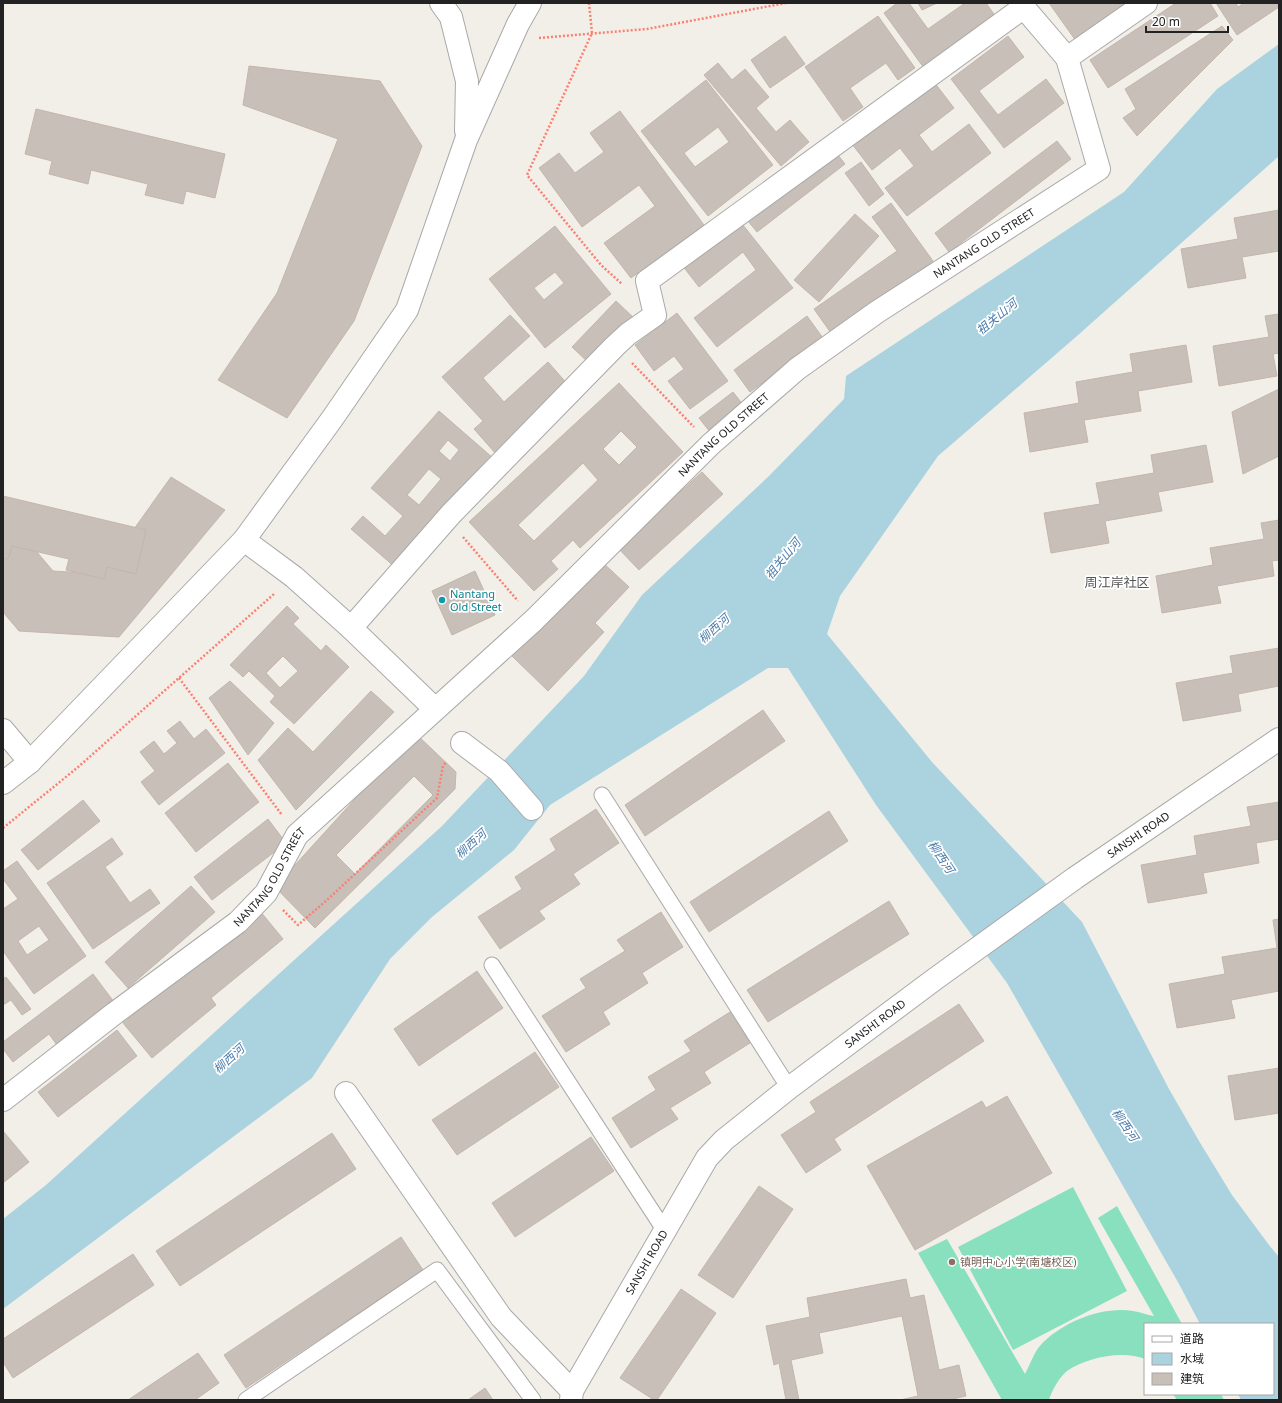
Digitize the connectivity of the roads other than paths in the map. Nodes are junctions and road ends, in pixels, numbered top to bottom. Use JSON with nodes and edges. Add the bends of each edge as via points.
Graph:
{"nodes":[{"id":1,"x":441,"y":3,"type":"edge"},
{"id":2,"x":530,"y":3,"type":"edge"},
{"id":3,"x":1146,"y":3,"type":"edge"},
{"id":4,"x":1022,"y":5,"type":"edge"},
{"id":5,"x":1067,"y":58,"type":"junction"},
{"id":6,"x":466,"y":140,"type":"junction"},
{"id":7,"x":244,"y":540,"type":"junction"},
{"id":8,"x":351,"y":628,"type":"junction"},
{"id":9,"x":435,"y":709,"type":"junction"},
{"id":10,"x":3,"y":730,"type":"edge"},
{"id":11,"x":1279,"y":739,"type":"edge"},
{"id":12,"x":462,"y":743,"type":"dead end"},
{"id":13,"x":30,"y":762,"type":"junction"},
{"id":14,"x":3,"y":783,"type":"edge"},
{"id":15,"x":602,"y":795,"type":"dead end"},
{"id":16,"x":532,"y":809,"type":"dead end"},
{"id":17,"x":492,"y":965,"type":"dead end"},
{"id":18,"x":788,"y":1088,"type":"junction"},
{"id":19,"x":346,"y":1093,"type":"dead end"},
{"id":20,"x":3,"y":1100,"type":"edge"},
{"id":21,"x":665,"y":1231,"type":"junction"},
{"id":22,"x":572,"y":1396,"type":"edge"},
{"id":23,"x":246,"y":1400,"type":"edge"},
{"id":24,"x":533,"y":1400,"type":"edge"}],
"edges":[{"from":1,"to":6,"type":"street","via":[[450,17],[467,81]]},
{"from":2,"to":6,"type":"street"},
{"from":3,"to":5,"type":"street"},
{"from":4,"to":5,"type":"street"},
{"from":4,"to":8,"type":"street","via":[[647,281],[655,316],[615,346],[447,518]]},
{"from":5,"to":9,"type":"street","name":"NANTANG OLD STREET","via":[[1099,169],[877,312],[797,369],[711,444],[534,620]]},
{"from":6,"to":7,"type":"street","via":[[407,310]]},
{"from":7,"to":8,"type":"street","via":[[294,577]]},
{"from":7,"to":13,"type":"street"},
{"from":8,"to":9,"type":"street"},
{"from":9,"to":20,"type":"street","name":"NANTANG OLD STREET","via":[[297,835],[266,893],[238,922]]},
{"from":10,"to":13,"type":"street"},
{"from":11,"to":18,"type":"street","name":"SANSHI ROAD","via":[[1075,878]]},
{"from":12,"to":16,"type":"street","via":[[499,771]]},
{"from":13,"to":14,"type":"street"},
{"from":15,"to":18,"type":"lane"},
{"from":17,"to":21,"type":"lane"},
{"from":18,"to":21,"type":"street","name":"SANSHI ROAD","via":[[724,1140],[707,1158]]},
{"from":19,"to":22,"type":"street","via":[[501,1317]]},
{"from":21,"to":22,"type":"street","name":"SANSHI ROAD"},
{"from":23,"to":24,"type":"lane","via":[[437,1270]]}]}
